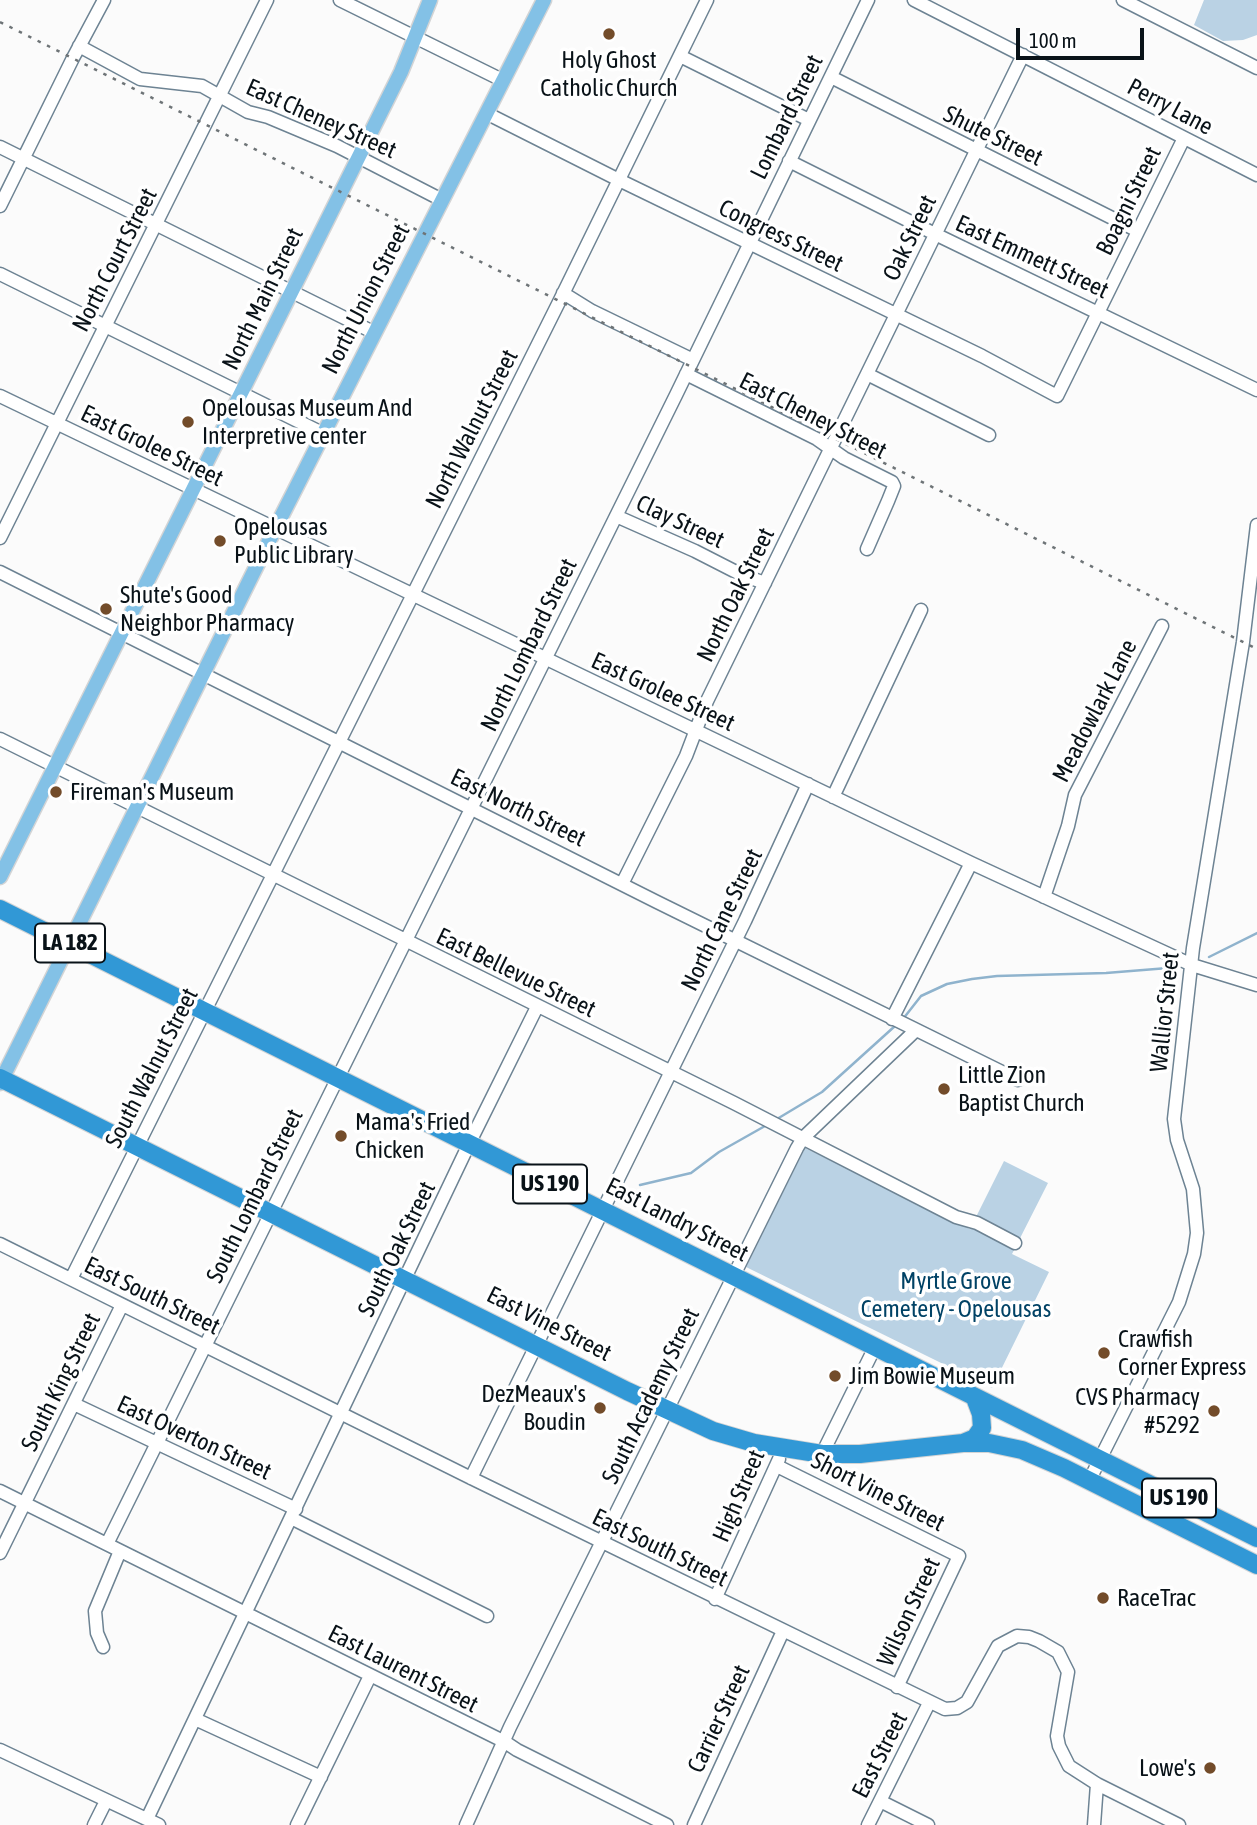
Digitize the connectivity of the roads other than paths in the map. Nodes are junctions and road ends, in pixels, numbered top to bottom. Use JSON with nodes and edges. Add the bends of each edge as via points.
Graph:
{"nodes":[{"id":1,"x":104,"y":0,"type":"edge"},
{"id":2,"x":267,"y":0,"type":"edge"},
{"id":3,"x":340,"y":0,"type":"edge"},
{"id":4,"x":430,"y":0,"type":"edge"},
{"id":5,"x":544,"y":0,"type":"edge"},
{"id":6,"x":707,"y":0,"type":"edge"},
{"id":7,"x":868,"y":0,"type":"edge"},
{"id":8,"x":914,"y":0,"type":"edge"},
{"id":9,"x":1123,"y":0,"type":"edge"},
{"id":10,"x":417,"y":38,"type":"junction"},
{"id":11,"x":79,"y":46,"type":"junction"},
{"id":12,"x":1023,"y":55,"type":"junction"},
{"id":13,"x":680,"y":56,"type":"junction"},
{"id":14,"x":1257,"y":68,"type":"edge"},
{"id":15,"x":831,"y":77,"type":"junction"},
{"id":16,"x":502,"y":80,"type":"junction"},
{"id":17,"x":220,"y":96,"type":"junction"},
{"id":18,"x":486,"y":113,"type":"junction"},
{"id":19,"x":809,"y":120,"type":"junction"},
{"id":20,"x":1184,"y":138,"type":"junction"},
{"id":21,"x":0,"y":147,"type":"edge"},
{"id":22,"x":976,"y":150,"type":"junction"},
{"id":23,"x":359,"y":157,"type":"junction"},
{"id":24,"x":23,"y":158,"type":"junction"},
{"id":25,"x":789,"y":161,"type":"junction"},
{"id":26,"x":1257,"y":175,"type":"edge"},
{"id":27,"x":619,"y":180,"type":"junction"},
{"id":28,"x":442,"y":200,"type":"junction"},
{"id":29,"x":0,"y":206,"type":"edge"},
{"id":30,"x":157,"y":225,"type":"junction"},
{"id":31,"x":1138,"y":231,"type":"junction"},
{"id":32,"x":935,"y":234,"type":"junction"},
{"id":33,"x":748,"y":243,"type":"junction"},
{"id":34,"x":0,"y":274,"type":"edge"},
{"id":35,"x":291,"y":292,"type":"junction"},
{"id":36,"x":563,"y":293,"type":"junction"},
{"id":37,"x":1097,"y":312,"type":"junction"},
{"id":38,"x":896,"y":315,"type":"junction"},
{"id":39,"x":106,"y":326,"type":"junction"},
{"id":40,"x":375,"y":333,"type":"junction"},
{"id":41,"x":689,"y":367,"type":"junction"},
{"id":42,"x":867,"y":374,"type":"junction"},
{"id":43,"x":1257,"y":390,"type":"edge"},
{"id":44,"x":242,"y":394,"type":"junction"},
{"id":45,"x":0,"y":396,"type":"edge"},
{"id":46,"x":1057,"y":396,"type":"joint"},
{"id":47,"x":56,"y":424,"type":"junction"},
{"id":48,"x":324,"y":434,"type":"junction"},
{"id":49,"x":989,"y":435,"type":"dead end"},
{"id":50,"x":833,"y":444,"type":"junction"},
{"id":51,"x":194,"y":490,"type":"junction"},
{"id":52,"x":616,"y":516,"type":"junction"},
{"id":53,"x":1257,"y":525,"type":"edge"},
{"id":54,"x":275,"y":529,"type":"junction"},
{"id":55,"x":0,"y":538,"type":"edge"},
{"id":56,"x":867,"y":549,"type":"dead end"},
{"id":57,"x":0,"y":572,"type":"edge"},
{"id":58,"x":765,"y":583,"type":"junction"},
{"id":59,"x":413,"y":595,"type":"junction"},
{"id":60,"x":921,"y":610,"type":"dead end"},
{"id":61,"x":1162,"y":626,"type":"dead end"},
{"id":62,"x":122,"y":633,"type":"junction"},
{"id":63,"x":545,"y":659,"type":"junction"},
{"id":64,"x":202,"y":674,"type":"junction"},
{"id":65,"x":696,"y":731,"type":"junction"},
{"id":66,"x":0,"y":739,"type":"edge"},
{"id":67,"x":339,"y":743,"type":"junction"},
{"id":68,"x":55,"y":766,"type":"junction"},
{"id":69,"x":808,"y":784,"type":"junction"},
{"id":70,"x":833,"y":797,"type":"junction"},
{"id":71,"x":136,"y":807,"type":"junction"},
{"id":72,"x":471,"y":808,"type":"junction"},
{"id":73,"x":971,"y":863,"type":"junction"},
{"id":74,"x":272,"y":875,"type":"junction"},
{"id":75,"x":0,"y":877,"type":"edge"},
{"id":76,"x":621,"y":884,"type":"junction"},
{"id":77,"x":1044,"y":897,"type":"junction"},
{"id":78,"x":0,"y":909,"type":"edge"},
{"id":79,"x":735,"y":940,"type":"junction"},
{"id":80,"x":405,"y":941,"type":"junction"},
{"id":81,"x":70,"y":943,"type":"junction"},
{"id":82,"x":1192,"y":965,"type":"junction"},
{"id":83,"x":1257,"y":985,"type":"edge"},
{"id":84,"x":537,"y":1007,"type":"junction"},
{"id":85,"x":204,"y":1011,"type":"junction"},
{"id":86,"x":902,"y":1023,"type":"junction"},
{"id":87,"x":672,"y":1072,"type":"junction"},
{"id":88,"x":337,"y":1078,"type":"junction"},
{"id":89,"x":1,"y":1080,"type":"edge"},
{"id":90,"x":1018,"y":1080,"type":"dead end"},
{"id":91,"x":803,"y":1138,"type":"junction"},
{"id":92,"x":469,"y":1144,"type":"junction"},
{"id":93,"x":137,"y":1146,"type":"junction"},
{"id":94,"x":603,"y":1210,"type":"junction"},
{"id":95,"x":270,"y":1213,"type":"junction"},
{"id":96,"x":1015,"y":1242,"type":"dead end"},
{"id":97,"x":0,"y":1244,"type":"edge"},
{"id":98,"x":734,"y":1276,"type":"junction"},
{"id":99,"x":71,"y":1279,"type":"junction"},
{"id":100,"x":405,"y":1280,"type":"junction"},
{"id":101,"x":122,"y":1305,"type":"junction"},
{"id":102,"x":535,"y":1345,"type":"junction"},
{"id":103,"x":205,"y":1346,"type":"junction"},
{"id":104,"x":875,"y":1347,"type":"junction"},
{"id":105,"x":975,"y":1398,"type":"junction"},
{"id":106,"x":74,"y":1404,"type":"junction"},
{"id":107,"x":667,"y":1410,"type":"junction"},
{"id":108,"x":341,"y":1413,"type":"junction"},
{"id":109,"x":155,"y":1443,"type":"junction"},
{"id":110,"x":963,"y":1443,"type":"junction"},
{"id":111,"x":782,"y":1448,"type":"junction"},
{"id":112,"x":822,"y":1454,"type":"junction"},
{"id":113,"x":1100,"y":1459,"type":"junction"},
{"id":114,"x":778,"y":1466,"type":"junction"},
{"id":115,"x":471,"y":1478,"type":"junction"},
{"id":116,"x":1089,"y":1481,"type":"junction"},
{"id":117,"x":0,"y":1492,"type":"edge"},
{"id":118,"x":25,"y":1503,"type":"junction"},
{"id":119,"x":293,"y":1514,"type":"junction"},
{"id":120,"x":1257,"y":1538,"type":"edge"},
{"id":121,"x":602,"y":1542,"type":"junction"},
{"id":122,"x":107,"y":1544,"type":"junction"},
{"id":123,"x":120,"y":1550,"type":"junction"},
{"id":124,"x":0,"y":1553,"type":"edge"},
{"id":125,"x":959,"y":1556,"type":"joint"},
{"id":126,"x":1257,"y":1565,"type":"edge"},
{"id":127,"x":715,"y":1599,"type":"junction"},
{"id":128,"x":246,"y":1614,"type":"junction"},
{"id":129,"x":487,"y":1616,"type":"dead end"},
{"id":130,"x":783,"y":1631,"type":"junction"},
{"id":131,"x":103,"y":1647,"type":"dead end"},
{"id":132,"x":370,"y":1676,"type":"junction"},
{"id":133,"x":897,"y":1687,"type":"junction"},
{"id":134,"x":929,"y":1703,"type":"junction"},
{"id":135,"x":195,"y":1720,"type":"junction"},
{"id":136,"x":505,"y":1742,"type":"junction"},
{"id":137,"x":1,"y":1752,"type":"edge"},
{"id":138,"x":320,"y":1777,"type":"junction"},
{"id":139,"x":1097,"y":1784,"type":"junction"},
{"id":140,"x":106,"y":1801,"type":"junction"},
{"id":141,"x":880,"y":1801,"type":"junction"},
{"id":142,"x":153,"y":1822,"type":"edge"},
{"id":143,"x":94,"y":1825,"type":"edge"},
{"id":144,"x":297,"y":1825,"type":"edge"},
{"id":145,"x":466,"y":1825,"type":"edge"},
{"id":146,"x":667,"y":1825,"type":"edge"},
{"id":147,"x":694,"y":1825,"type":"edge"},
{"id":148,"x":868,"y":1825,"type":"edge"},
{"id":149,"x":928,"y":1825,"type":"edge"},
{"id":150,"x":1094,"y":1825,"type":"edge"},
{"id":151,"x":1179,"y":1825,"type":"edge"}],
"edges":[{"from":1,"to":11,"type":"street"},
{"from":2,"to":17,"type":"street","name":"North Court Street"},
{"from":3,"to":10,"type":"street"},
{"from":4,"to":10,"type":"main road","name":"North Main Street"},
{"from":5,"to":16,"type":"main road","name":"North Union Street","number":"LA 182"},
{"from":6,"to":13,"type":"street","name":"North Walnut Street"},
{"from":7,"to":15,"type":"street","name":"Lombard Street"},
{"from":8,"to":12,"type":"street","name":"Perry Lane"},
{"from":9,"to":14,"type":"street"},
{"from":10,"to":16,"type":"street"},
{"from":10,"to":23,"type":"main road","name":"North Main Street"},
{"from":11,"to":17,"type":"street","name":"East Cheney Street","via":[[139,79],[192,83]]},
{"from":11,"to":24,"type":"street"},
{"from":12,"to":20,"type":"street","name":"Perry Lane"},
{"from":12,"to":22,"type":"street","name":"Oak Street"},
{"from":13,"to":19,"type":"street"},
{"from":13,"to":27,"type":"street","name":"North Walnut Street"},
{"from":15,"to":19,"type":"street","name":"Lombard Street"},
{"from":15,"to":22,"type":"street","name":"Shute Street"},
{"from":16,"to":18,"type":"main road","name":"North Union Street","number":"LA 182"},
{"from":17,"to":23,"type":"street","name":"East Cheney Street"},
{"from":17,"to":30,"type":"street","name":"North Court Street"},
{"from":18,"to":27,"type":"street","name":"Congress Street"},
{"from":18,"to":28,"type":"main road","name":"North Union Street","number":"LA 182"},
{"from":19,"to":25,"type":"street","name":"Lombard Street"},
{"from":20,"to":26,"type":"street","name":"Perry Lane"},
{"from":20,"to":31,"type":"street","name":"Boagni Street"},
{"from":21,"to":24,"type":"street"},
{"from":22,"to":31,"type":"street","name":"Shute Street"},
{"from":22,"to":32,"type":"street","name":"Oak Street"},
{"from":23,"to":28,"type":"street","name":"East Cheney Street"},
{"from":23,"to":35,"type":"main road","name":"North Main Street"},
{"from":24,"to":29,"type":"street"},
{"from":24,"to":30,"type":"street"},
{"from":25,"to":32,"type":"street","name":"East Emmett Street"},
{"from":25,"to":33,"type":"street","name":"Lombard Street"},
{"from":27,"to":33,"type":"street","name":"Congress Street"},
{"from":27,"to":36,"type":"street","name":"North Walnut Street"},
{"from":28,"to":40,"type":"main road","name":"North Union Street","number":"LA 182"},
{"from":30,"to":35,"type":"street"},
{"from":30,"to":39,"type":"street","name":"North Court Street"},
{"from":31,"to":37,"type":"street","name":"Boagni Street"},
{"from":32,"to":37,"type":"street","name":"East Emmett Street"},
{"from":32,"to":38,"type":"street","name":"Oak Street"},
{"from":33,"to":38,"type":"street","name":"Congress Street"},
{"from":33,"to":41,"type":"street","name":"Lombard Street"},
{"from":34,"to":39,"type":"street"},
{"from":35,"to":40,"type":"street"},
{"from":35,"to":44,"type":"main road","name":"North Main Street"},
{"from":36,"to":41,"type":"street","name":"East Cheney Street"},
{"from":36,"to":59,"type":"street","name":"North Walnut Street"},
{"from":37,"to":43,"type":"street","name":"East Emmett Street"},
{"from":37,"to":46,"type":"street","name":"Boagni Street"},
{"from":38,"to":42,"type":"street","name":"Oak Street"},
{"from":38,"to":46,"type":"street","name":"Congress Street"},
{"from":39,"to":44,"type":"street"},
{"from":39,"to":47,"type":"street","name":"North Court Street"},
{"from":40,"to":48,"type":"main road","name":"North Union Street","number":"LA 182"},
{"from":41,"to":50,"type":"street","name":"East Cheney Street"},
{"from":41,"to":52,"type":"street","name":"North Lombard Street"},
{"from":42,"to":49,"type":"street"},
{"from":42,"to":50,"type":"street","name":"Oak Street"},
{"from":44,"to":48,"type":"street"},
{"from":44,"to":51,"type":"main road","name":"North Main Street"},
{"from":45,"to":47,"type":"street","name":"East Grolee Street"},
{"from":47,"to":51,"type":"street","name":"East Grolee Street"},
{"from":47,"to":55,"type":"street","name":"North Court Street"},
{"from":48,"to":54,"type":"main road","name":"North Union Street","number":"LA 182"},
{"from":50,"to":56,"type":"street","name":"East Cheney Street","via":[[844,458],[882,475],[894,486]]},
{"from":50,"to":58,"type":"street","name":"North Oak Street"},
{"from":51,"to":54,"type":"street","name":"East Grolee Street"},
{"from":51,"to":62,"type":"main road","name":"North Main Street"},
{"from":52,"to":58,"type":"street","name":"Clay Street"},
{"from":52,"to":63,"type":"street","name":"North Lombard Street"},
{"from":53,"to":82,"type":"street","name":"Wallior Street"},
{"from":54,"to":59,"type":"street","name":"East Grolee Street"},
{"from":54,"to":64,"type":"main road","name":"North Union Street","number":"LA 182"},
{"from":57,"to":62,"type":"street","name":"East North Street"},
{"from":58,"to":65,"type":"street","name":"North Oak Street"},
{"from":59,"to":63,"type":"street","name":"East Grolee Street"},
{"from":59,"to":67,"type":"street","name":"North Walnut Street"},
{"from":60,"to":70,"type":"street"},
{"from":61,"to":77,"type":"street","name":"Meadowlark Lane","via":[[1075,795]]},
{"from":62,"to":64,"type":"street","name":"East North Street"},
{"from":62,"to":68,"type":"main road","name":"North Main Street"},
{"from":63,"to":65,"type":"street","name":"East Grolee Street"},
{"from":63,"to":72,"type":"street","name":"North Lombard Street"},
{"from":64,"to":67,"type":"street","name":"East North Street"},
{"from":64,"to":71,"type":"main road","name":"North Union Street","number":"LA 182"},
{"from":65,"to":69,"type":"street","name":"East Grolee Street"},
{"from":65,"to":76,"type":"street","name":"North Oak Street"},
{"from":66,"to":68,"type":"street","name":"East Bellevue Street"},
{"from":67,"to":72,"type":"street","name":"East North Street"},
{"from":67,"to":74,"type":"street","name":"North Walnut Street"},
{"from":68,"to":71,"type":"street","name":"East Bellevue Street"},
{"from":68,"to":75,"type":"main road","name":"North Main Street"},
{"from":69,"to":70,"type":"street","name":"East Grolee Street"},
{"from":69,"to":79,"type":"street","name":"North Cane Street"},
{"from":70,"to":73,"type":"street","name":"East Grolee Street"},
{"from":71,"to":74,"type":"street","name":"East Bellevue Street"},
{"from":71,"to":81,"type":"main road","number":"LA 182"},
{"from":72,"to":76,"type":"street","name":"East North Street"},
{"from":72,"to":80,"type":"street","name":"North Lombard Street"},
{"from":73,"to":77,"type":"street","name":"East Grolee Street"},
{"from":73,"to":86,"type":"street","name":"South Academy Street"},
{"from":74,"to":80,"type":"street","name":"East Bellevue Street"},
{"from":74,"to":85,"type":"street","name":"South Walnut Street"},
{"from":76,"to":79,"type":"street","name":"East North Street"},
{"from":77,"to":82,"type":"street","name":"East Grolee Street"},
{"from":78,"to":81,"type":"highway","name":"East Landry Street","number":"US 190"},
{"from":79,"to":86,"type":"street","name":"East North Street"},
{"from":79,"to":87,"type":"street","name":"North Cane Street"},
{"from":80,"to":84,"type":"street","name":"East Bellevue Street"},
{"from":80,"to":88,"type":"street","name":"South Lombard Street"},
{"from":81,"to":85,"type":"highway","name":"East Landry Street","number":"US 190"},
{"from":81,"to":89,"type":"main road","number":"LA 182"},
{"from":82,"to":83,"type":"street","name":"East Grolee Street"},
{"from":82,"to":113,"type":"street","name":"Wallior Street","via":[[1174,1119],[1193,1189],[1194,1254],[1179,1301]]},
{"from":84,"to":87,"type":"street","name":"East Bellevue Street"},
{"from":84,"to":92,"type":"street","name":"South Oak Street"},
{"from":85,"to":88,"type":"highway","name":"East Landry Street","number":"US 190"},
{"from":85,"to":93,"type":"street","name":"South Walnut Street"},
{"from":86,"to":90,"type":"street","name":"East North Street"},
{"from":86,"to":91,"type":"street","name":"South Academy Street"},
{"from":87,"to":91,"type":"street","name":"East Bellevue Street"},
{"from":87,"to":94,"type":"street","name":"North Cane Street"},
{"from":88,"to":92,"type":"highway","name":"East Landry Street","number":"US 190"},
{"from":88,"to":95,"type":"street","name":"South Lombard Street"},
{"from":89,"to":93,"type":"highway","name":"East Vine Street","number":"US 190"},
{"from":91,"to":96,"type":"street","name":"East Bellevue Street","via":[[956,1217]]},
{"from":91,"to":98,"type":"street","name":"South Academy Street"},
{"from":92,"to":94,"type":"highway","name":"East Landry Street","number":"US 190"},
{"from":92,"to":100,"type":"street","name":"South Oak Street"},
{"from":93,"to":95,"type":"highway","name":"East Vine Street","number":"US 190"},
{"from":93,"to":99,"type":"street","name":"South Walnut Street"},
{"from":94,"to":98,"type":"highway","name":"East Landry Street","number":"US 190"},
{"from":94,"to":102,"type":"street","name":"North Cane Street"},
{"from":95,"to":100,"type":"highway","name":"East Vine Street","number":"US 190"},
{"from":95,"to":103,"type":"street","name":"South Lombard Street"},
{"from":97,"to":99,"type":"street","name":"East South Street"},
{"from":98,"to":104,"type":"highway","name":"East Landry Street","number":"US 190"},
{"from":98,"to":107,"type":"street","name":"South Academy Street"},
{"from":99,"to":101,"type":"street","name":"East South Street"},
{"from":100,"to":102,"type":"highway","name":"East Vine Street","number":"US 190"},
{"from":100,"to":108,"type":"street","name":"South Oak Street"},
{"from":101,"to":103,"type":"street","name":"East South Street"},
{"from":101,"to":106,"type":"street","name":"South King Street"},
{"from":102,"to":107,"type":"highway","name":"East Vine Street","number":"US 190"},
{"from":102,"to":115,"type":"street","name":"North Cane Street"},
{"from":103,"to":108,"type":"street","name":"East South Street"},
{"from":103,"to":109,"type":"street","name":"South Lombard Street"},
{"from":104,"to":105,"type":"highway","name":"East Landry Street","number":"US 190"},
{"from":104,"to":112,"type":"street"},
{"from":105,"to":110,"type":"highway","via":[[982,1428],[975,1438]]},
{"from":105,"to":113,"type":"highway","name":"East Landry Street","number":"US 190"},
{"from":106,"to":109,"type":"street","name":"East Overton Street"},
{"from":106,"to":118,"type":"street","name":"South King Street"},
{"from":107,"to":111,"type":"highway","name":"East Vine Street","number":"US 190","via":[[733,1438]]},
{"from":107,"to":121,"type":"street","name":"South Academy Street"},
{"from":108,"to":115,"type":"street","name":"East South Street"},
{"from":108,"to":119,"type":"street","name":"South Oak Street"},
{"from":109,"to":119,"type":"street","name":"East Overton Street"},
{"from":109,"to":122,"type":"street","name":"South Lombard Street"},
{"from":110,"to":112,"type":"highway","name":"East Vine Street","number":"US 190"},
{"from":110,"to":116,"type":"highway","name":"East Vine Street","number":"US 190","via":[[1023,1450]]},
{"from":111,"to":112,"type":"highway","name":"East Vine Street","number":"US 190"},
{"from":111,"to":114,"type":"street","name":"High Street"},
{"from":113,"to":116,"type":"street","name":"Wallior Street"},
{"from":113,"to":120,"type":"highway","name":"East Landry Street","number":"US 190"},
{"from":114,"to":125,"type":"street","name":"Short Vine Street"},
{"from":114,"to":127,"type":"street","name":"High Street"},
{"from":115,"to":121,"type":"street","name":"East South Street"},
{"from":116,"to":126,"type":"highway","name":"East Vine Street","number":"US 190"},
{"from":117,"to":118,"type":"street"},
{"from":118,"to":122,"type":"street"},
{"from":118,"to":124,"type":"street","name":"South King Street"},
{"from":119,"to":128,"type":"street","name":"South Oak Street"},
{"from":119,"to":129,"type":"street","name":"East Overton Street"},
{"from":121,"to":127,"type":"street","name":"East South Street"},
{"from":121,"to":136,"type":"street","name":"South Academy Street"},
{"from":122,"to":123,"type":"street","name":"East Laurent Street"},
{"from":123,"to":128,"type":"street","name":"East Laurent Street"},
{"from":123,"to":131,"type":"street","via":[[95,1611]]},
{"from":125,"to":133,"type":"street","name":"Wilson Street"},
{"from":127,"to":130,"type":"street","name":"East South Street"},
{"from":128,"to":132,"type":"street","name":"East Laurent Street"},
{"from":128,"to":135,"type":"street","name":"South Oak Street"},
{"from":130,"to":133,"type":"street","name":"East South Street"},
{"from":130,"to":147,"type":"street","name":"Carrier Street"},
{"from":132,"to":136,"type":"street","name":"East Laurent Street"},
{"from":132,"to":138,"type":"street"},
{"from":133,"to":134,"type":"street","name":"East South Street"},
{"from":134,"to":139,"type":"street","name":"East South Street","via":[[957,1708],[967,1702],[998,1646],[1017,1636],[1039,1641],[1058,1651],[1068,1672],[1058,1725],[1059,1746],[1069,1766]]},
{"from":134,"to":141,"type":"street","name":"East Street"},
{"from":135,"to":138,"type":"street"},
{"from":135,"to":142,"type":"street","name":"South Oak Street"},
{"from":136,"to":145,"type":"street","name":"South Academy Street"},
{"from":136,"to":146,"type":"street","name":"East Laurent Street"},
{"from":137,"to":140,"type":"street"},
{"from":138,"to":144,"type":"street"},
{"from":139,"to":150,"type":"street"},
{"from":139,"to":151,"type":"street","name":"East South Street"},
{"from":140,"to":142,"type":"street"},
{"from":140,"to":143,"type":"street"},
{"from":141,"to":148,"type":"street","name":"East Street"},
{"from":141,"to":149,"type":"street"}]}
